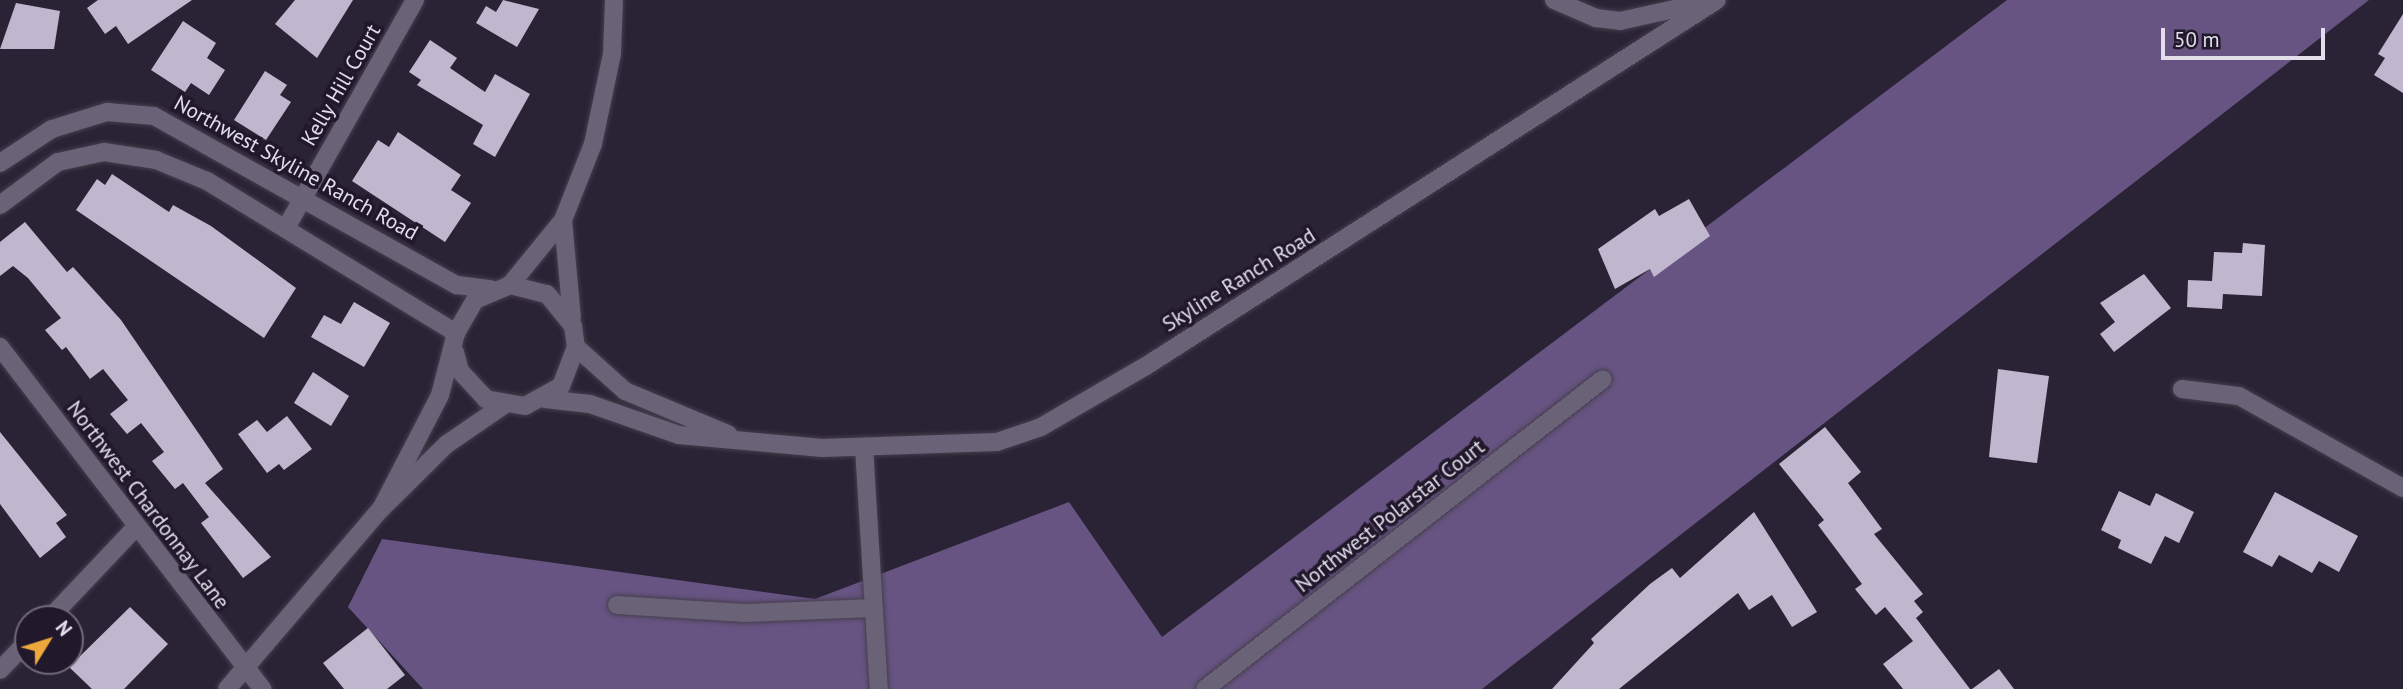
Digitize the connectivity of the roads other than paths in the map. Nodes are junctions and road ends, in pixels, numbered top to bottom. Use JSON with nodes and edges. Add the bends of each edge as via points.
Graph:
{"nodes":[{"id":1,"x":415,"y":0,"type":"edge"},
{"id":2,"x":614,"y":0,"type":"edge"},
{"id":3,"x":1554,"y":0,"type":"edge"},
{"id":4,"x":1716,"y":0,"type":"edge"},
{"id":5,"x":0,"y":163,"type":"edge"},
{"id":6,"x":304,"y":196,"type":"junction"},
{"id":7,"x":0,"y":205,"type":"edge"},
{"id":8,"x":563,"y":220,"type":"junction"},
{"id":9,"x":286,"y":228,"type":"junction"},
{"id":10,"x":510,"y":285,"type":"junction"},
{"id":11,"x":491,"y":289,"type":"junction"},
{"id":12,"x":573,"y":326,"type":"junction"},
{"id":13,"x":456,"y":333,"type":"junction"},
{"id":14,"x":0,"y":347,"type":"edge"},
{"id":15,"x":576,"y":347,"type":"junction"},
{"id":16,"x":455,"y":352,"type":"junction"},
{"id":17,"x":1603,"y":379,"type":"dead end"},
{"id":18,"x":2182,"y":389,"type":"dead end"},
{"id":19,"x":545,"y":399,"type":"junction"},
{"id":20,"x":504,"y":405,"type":"junction"},
{"id":21,"x":737,"y":439,"type":"junction"},
{"id":22,"x":864,"y":447,"type":"junction"},
{"id":23,"x":2403,"y":488,"type":"edge"},
{"id":24,"x":381,"y":509,"type":"junction"},
{"id":25,"x":136,"y":527,"type":"junction"},
{"id":26,"x":62,"y":605,"type":"edge"},
{"id":27,"x":617,"y":605,"type":"dead end"},
{"id":28,"x":874,"y":608,"type":"junction"},
{"id":29,"x":14,"y":656,"type":"edge"},
{"id":30,"x":0,"y":670,"type":"edge"},
{"id":31,"x":245,"y":670,"type":"junction"},
{"id":32,"x":228,"y":689,"type":"edge"},
{"id":33,"x":261,"y":689,"type":"edge"},
{"id":34,"x":878,"y":689,"type":"edge"},
{"id":35,"x":1205,"y":689,"type":"edge"}],
"edges":[{"from":1,"to":6,"type":"street","name":"Kelly Hill Court"},
{"from":2,"to":8,"type":"street","via":[[612,54],[593,144]]},
{"from":3,"to":4,"type":"street","via":[[1596,18],[1620,21]]},
{"from":4,"to":22,"type":"street","name":"Skyline Ranch Road","via":[[1041,427],[997,442]]},
{"from":5,"to":6,"type":"street","name":"Northwest Skyline Ranch Road","via":[[52,129],[96,115],[154,116]]},
{"from":6,"to":9,"type":"street","name":"Kelly Hill Court"},
{"from":6,"to":11,"type":"street","name":"Northwest Skyline Ranch Road","via":[[457,285]]},
{"from":7,"to":9,"type":"street","via":[[58,162],[104,152],[156,160]]},
{"from":8,"to":10,"type":"street"},
{"from":8,"to":12,"type":"street"},
{"from":9,"to":13,"type":"street"},
{"from":10,"to":11,"type":"street"},
{"from":10,"to":12,"type":"street","via":[[547,294]]},
{"from":11,"to":13,"type":"street","via":[[469,307]]},
{"from":12,"to":15,"type":"street"},
{"from":13,"to":16,"type":"street"},
{"from":14,"to":25,"type":"street","name":"Northwest Chardonnay Lane"},
{"from":15,"to":19,"type":"street","via":[[572,368]]},
{"from":15,"to":21,"type":"street","name":"Skyline Ranch Road","via":[[625,391]]},
{"from":16,"to":20,"type":"street","via":[[471,387]]},
{"from":16,"to":24,"type":"street","via":[[440,395]]},
{"from":17,"to":35,"type":"street","name":"Northwest Polarstar Court"},
{"from":18,"to":23,"type":"street","via":[[2239,396]]},
{"from":19,"to":20,"type":"street"},
{"from":19,"to":21,"type":"street","name":"Skyline Ranch Road","via":[[590,404],[679,435]]},
{"from":20,"to":24,"type":"street","via":[[447,444]]},
{"from":21,"to":22,"type":"street","name":"Skyline Ranch Road"},
{"from":22,"to":28,"type":"street"},
{"from":24,"to":31,"type":"street"},
{"from":25,"to":26,"type":"street"},
{"from":25,"to":31,"type":"street","name":"Northwest Chardonnay Lane"},
{"from":27,"to":28,"type":"street","via":[[758,614]]},
{"from":28,"to":34,"type":"street"},
{"from":29,"to":30,"type":"street"},
{"from":31,"to":32,"type":"street"},
{"from":31,"to":33,"type":"street","name":"Northwest Chardonnay Lane"}]}
